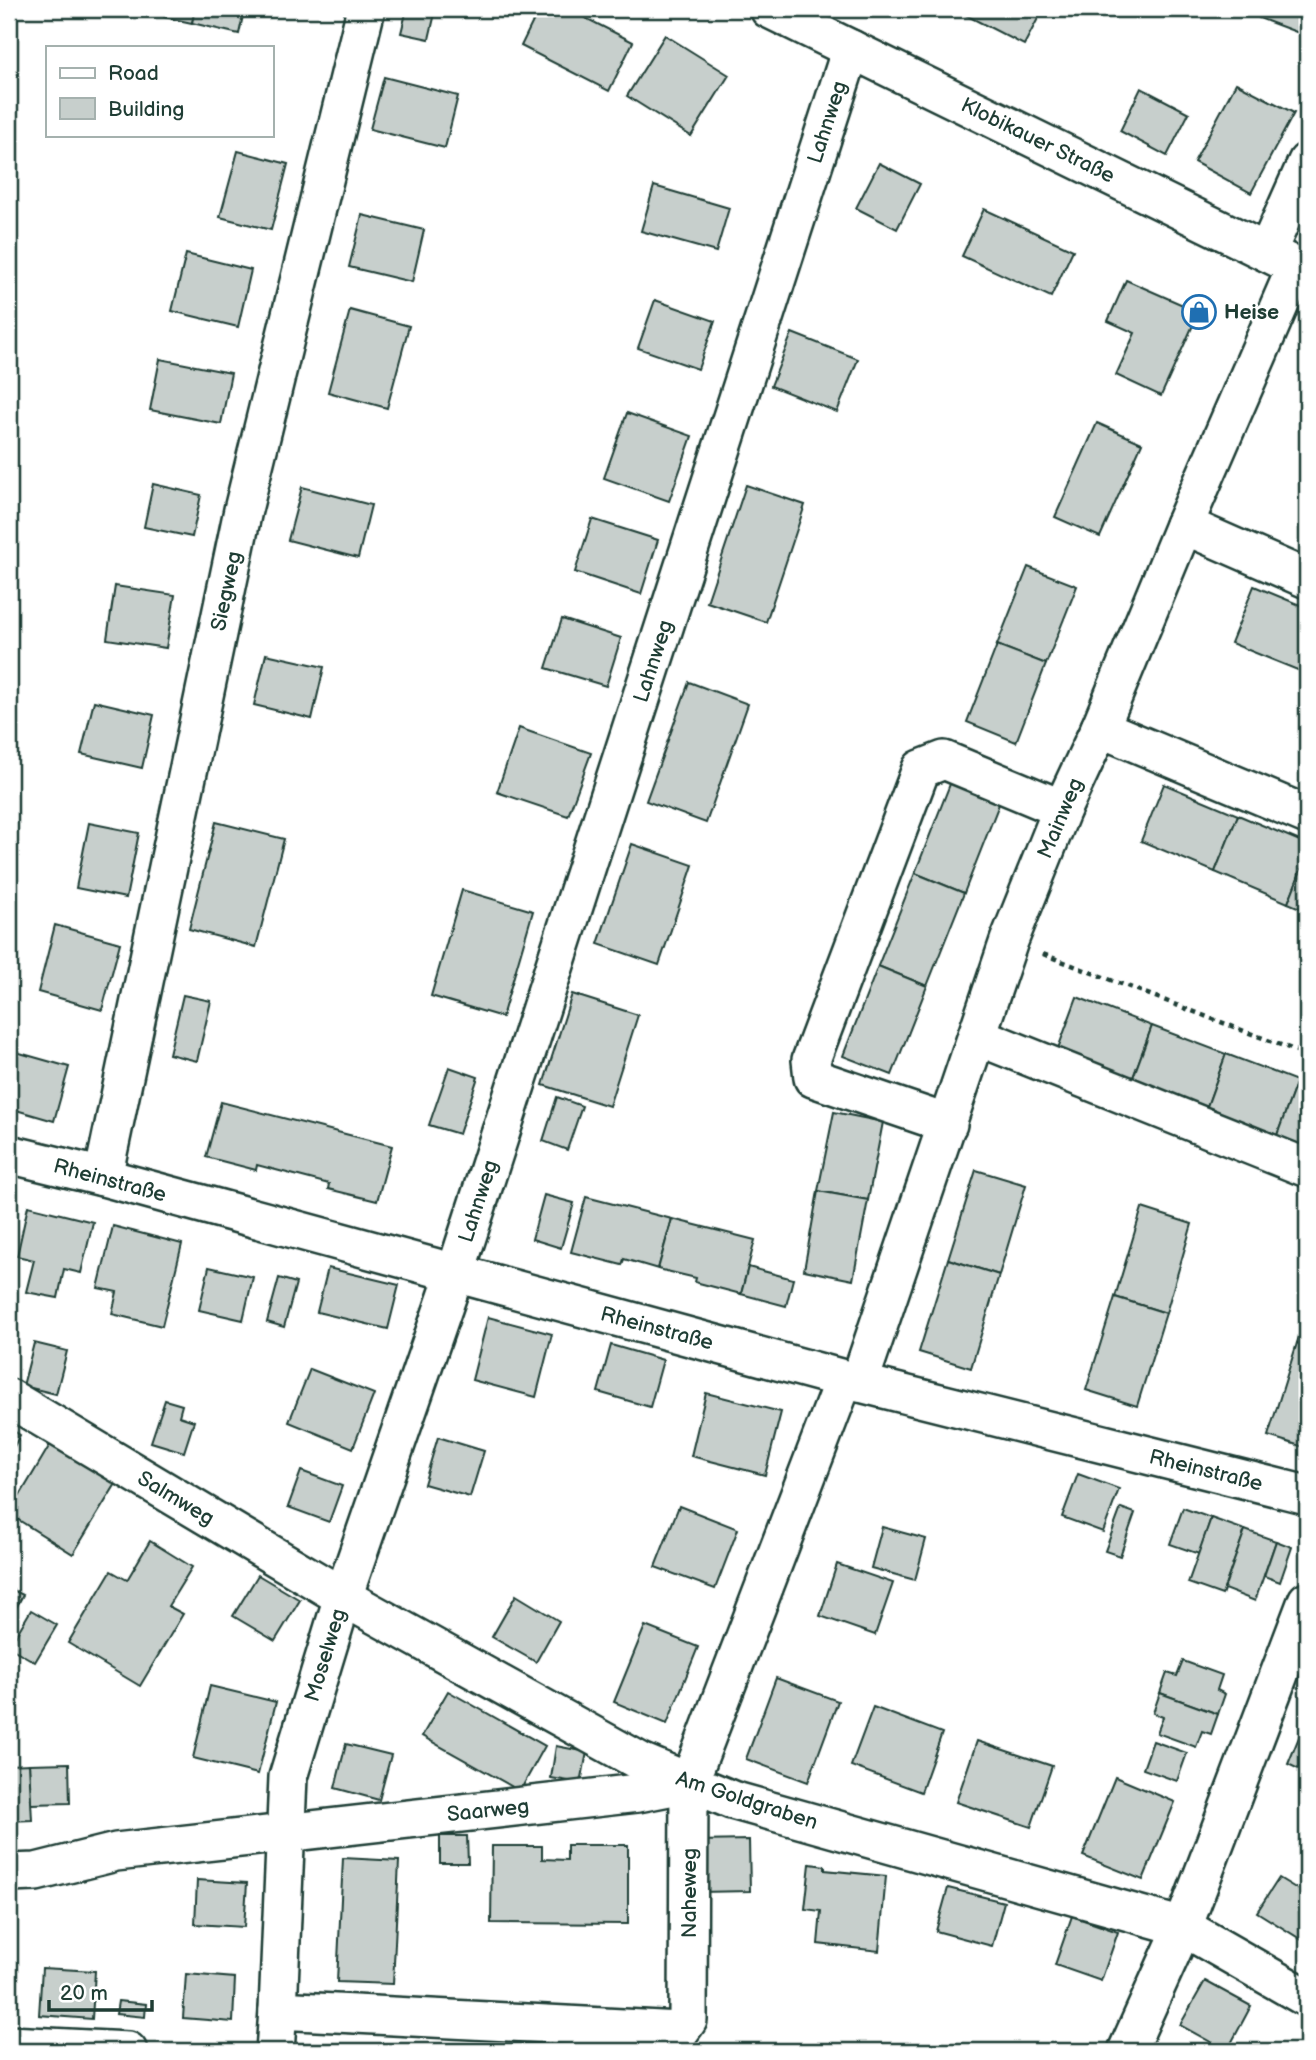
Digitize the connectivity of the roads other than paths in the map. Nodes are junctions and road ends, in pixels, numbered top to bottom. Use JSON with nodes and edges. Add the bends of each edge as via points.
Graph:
{"nodes":[{"id":1,"x":366,"y":9,"type":"edge"},
{"id":2,"x":769,"y":9,"type":"edge"},
{"id":3,"x":851,"y":49,"type":"junction"},
{"id":4,"x":1307,"y":162,"type":"edge"},
{"id":5,"x":1290,"y":264,"type":"edge"},
{"id":6,"x":1184,"y":525,"type":"junction"},
{"id":7,"x":1307,"y":579,"type":"edge"},
{"id":8,"x":1100,"y":728,"type":"junction"},
{"id":9,"x":1062,"y":809,"type":"junction"},
{"id":10,"x":1307,"y":815,"type":"edge"},
{"id":11,"x":977,"y":1036,"type":"junction"},
{"id":12,"x":947,"y":1124,"type":"junction"},
{"id":13,"x":9,"y":1154,"type":"edge"},
{"id":14,"x":1307,"y":1168,"type":"edge"},
{"id":15,"x":103,"y":1177,"type":"junction"},
{"id":16,"x":455,"y":1274,"type":"junction"},
{"id":17,"x":852,"y":1381,"type":"junction"},
{"id":18,"x":9,"y":1398,"type":"edge"},
{"id":19,"x":1307,"y":1495,"type":"edge"},
{"id":20,"x":343,"y":1597,"type":"junction"},
{"id":21,"x":1307,"y":1601,"type":"edge"},
{"id":22,"x":689,"y":1783,"type":"junction"},
{"id":23,"x":285,"y":1832,"type":"junction"},
{"id":24,"x":9,"y":1873,"type":"edge"},
{"id":25,"x":1183,"y":1927,"type":"junction"},
{"id":26,"x":1307,"y":1998,"type":"edge"},
{"id":27,"x":278,"y":2010,"type":"junction"},
{"id":28,"x":9,"y":2045,"type":"edge"},
{"id":29,"x":128,"y":2051,"type":"edge"},
{"id":30,"x":275,"y":2051,"type":"edge"},
{"id":31,"x":1127,"y":2051,"type":"edge"}],
"edges":[{"from":1,"to":15,"type":"street","name":"Siegweg","via":[[243,510]]},
{"from":2,"to":3,"type":"street","name":"Klobikauer Straße"},
{"from":3,"to":5,"type":"street","name":"Klobikauer Straße"},
{"from":3,"to":16,"type":"street","name":"Lahnweg"},
{"from":4,"to":5,"type":"street","name":"Mainweg"},
{"from":5,"to":6,"type":"street","name":"Mainweg"},
{"from":6,"to":7,"type":"street"},
{"from":6,"to":8,"type":"street","name":"Mainweg"},
{"from":8,"to":9,"type":"street","name":"Mainweg"},
{"from":8,"to":10,"type":"street"},
{"from":9,"to":11,"type":"street","name":"Mainweg"},
{"from":9,"to":12,"type":"street","via":[[944,760],[921,769],[811,1060],[813,1078]]},
{"from":11,"to":12,"type":"street","name":"Mainweg"},
{"from":11,"to":14,"type":"street"},
{"from":12,"to":17,"type":"street","name":"Mainweg"},
{"from":13,"to":15,"type":"street","name":"Rheinstraße"},
{"from":15,"to":16,"type":"street","name":"Rheinstraße"},
{"from":16,"to":17,"type":"street","name":"Rheinstraße"},
{"from":16,"to":20,"type":"street","name":"Moselweg"},
{"from":17,"to":19,"type":"street","name":"Rheinstraße"},
{"from":17,"to":22,"type":"street","name":"Naheweg"},
{"from":18,"to":20,"type":"street","name":"Salmweg"},
{"from":20,"to":22,"type":"street","name":"Am Goldgraben","via":[[641,1762]]},
{"from":20,"to":23,"type":"street","name":"Moselweg","via":[[288,1777]]},
{"from":21,"to":25,"type":"street"},
{"from":22,"to":23,"type":"street","name":"Saarweg","via":[[638,1793]]},
{"from":22,"to":25,"type":"street","name":"Am Goldgraben","via":[[732,1800]]},
{"from":22,"to":27,"type":"street","name":"Naheweg","via":[[688,2020],[680,2031]]},
{"from":23,"to":24,"type":"street","via":[[116,1852],[36,1872]]},
{"from":23,"to":27,"type":"street","name":"Moselweg"},
{"from":25,"to":26,"type":"street","name":"Am Goldgraben"},
{"from":25,"to":31,"type":"street"},
{"from":27,"to":30,"type":"street","name":"Moselweg"},
{"from":28,"to":29,"type":"street"}]}
